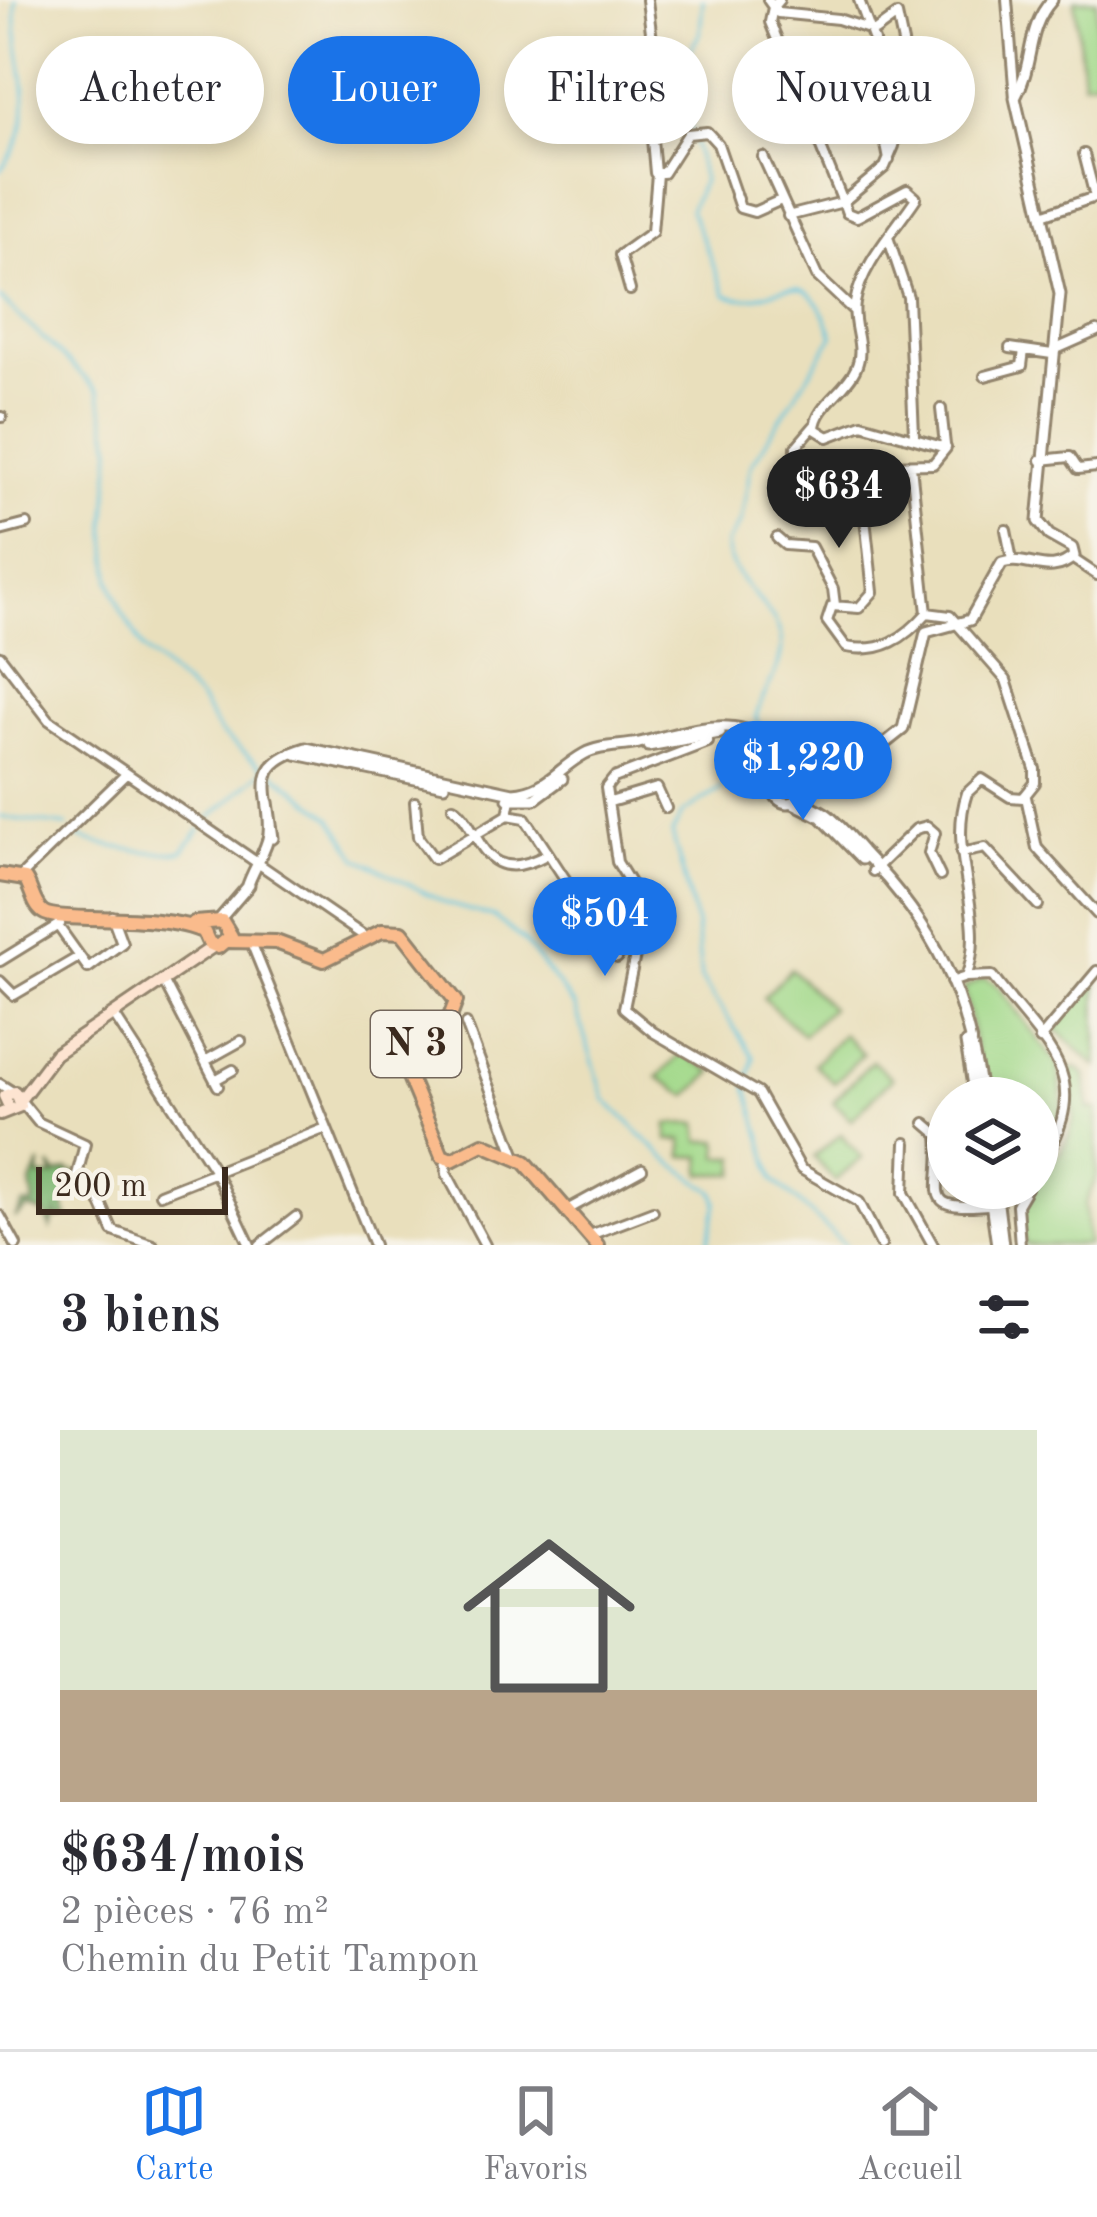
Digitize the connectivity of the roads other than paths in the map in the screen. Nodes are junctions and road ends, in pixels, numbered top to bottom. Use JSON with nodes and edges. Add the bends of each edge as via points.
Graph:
{"nodes":[{"id":1,"x":647,"y":0,"type":"edge"},
{"id":2,"x":859,"y":0,"type":"edge"},
{"id":3,"x":1007,"y":0,"type":"edge"},
{"id":4,"x":1052,"y":0,"type":"edge"},
{"id":5,"x":773,"y":2,"type":"edge"},
{"id":6,"x":868,"y":30,"type":"junction"},
{"id":7,"x":1015,"y":98,"type":"junction"},
{"id":8,"x":1084,"y":154,"type":"dead end"},
{"id":9,"x":763,"y":157,"type":"dead end"},
{"id":10,"x":889,"y":160,"type":"junction"},
{"id":11,"x":657,"y":174,"type":"junction"},
{"id":12,"x":781,"y":200,"type":"junction"},
{"id":13,"x":843,"y":202,"type":"junction"},
{"id":14,"x":1045,"y":214,"type":"junction"},
{"id":15,"x":788,"y":216,"type":"junction"},
{"id":16,"x":890,"y":240,"type":"junction"},
{"id":17,"x":629,"y":290,"type":"dead end"},
{"id":18,"x":854,"y":310,"type":"junction"},
{"id":19,"x":1097,"y":331,"type":"edge"},
{"id":20,"x":1010,"y":348,"type":"dead end"},
{"id":21,"x":1024,"y":350,"type":"junction"},
{"id":22,"x":1053,"y":352,"type":"junction"},
{"id":23,"x":985,"y":376,"type":"dead end"},
{"id":24,"x":941,"y":409,"type":"dead end"},
{"id":25,"x":814,"y":426,"type":"junction"},
{"id":26,"x":914,"y":435,"type":"junction"},
{"id":27,"x":945,"y":445,"type":"junction"},
{"id":28,"x":1041,"y":460,"type":"junction"},
{"id":29,"x":911,"y":466,"type":"junction"},
{"id":30,"x":1097,"y":467,"type":"edge"},
{"id":31,"x":795,"y":501,"type":"dead end"},
{"id":32,"x":865,"y":512,"type":"junction"},
{"id":33,"x":841,"y":514,"type":"dead end"},
{"id":34,"x":27,"y":524,"type":"dead end"},
{"id":35,"x":1006,"y":530,"type":"dead end"},
{"id":36,"x":0,"y":531,"type":"edge"},
{"id":37,"x":777,"y":538,"type":"dead end"},
{"id":38,"x":1073,"y":559,"type":"junction"},
{"id":39,"x":1012,"y":560,"type":"junction"},
{"id":40,"x":1097,"y":575,"type":"edge"},
{"id":41,"x":835,"y":605,"type":"junction"},
{"id":42,"x":927,"y":613,"type":"junction"},
{"id":43,"x":959,"y":626,"type":"junction"},
{"id":44,"x":0,"y":656,"type":"edge"},
{"id":45,"x":708,"y":731,"type":"junction"},
{"id":46,"x":126,"y":774,"type":"junction"},
{"id":47,"x":794,"y":787,"type":"junction"},
{"id":48,"x":517,"y":796,"type":"junction"},
{"id":49,"x":1026,"y":797,"type":"junction"},
{"id":50,"x":415,"y":802,"type":"dead end"},
{"id":51,"x":610,"y":802,"type":"junction"},
{"id":52,"x":453,"y":807,"type":"dead end"},
{"id":53,"x":666,"y":808,"type":"dead end"},
{"id":54,"x":508,"y":815,"type":"junction"},
{"id":55,"x":525,"y":818,"type":"junction"},
{"id":56,"x":471,"y":837,"type":"junction"},
{"id":57,"x":961,"y":853,"type":"junction"},
{"id":58,"x":548,"y":854,"type":"junction"},
{"id":59,"x":259,"y":860,"type":"junction"},
{"id":60,"x":875,"y":868,"type":"junction"},
{"id":61,"x":940,"y":875,"type":"dead end"},
{"id":62,"x":10,"y":876,"type":"edge"},
{"id":63,"x":0,"y":886,"type":"edge"},
{"id":64,"x":1038,"y":905,"type":"dead end"},
{"id":65,"x":1097,"y":914,"type":"edge"},
{"id":66,"x":112,"y":916,"type":"junction"},
{"id":67,"x":60,"y":922,"type":"junction"},
{"id":68,"x":222,"y":934,"type":"junction"},
{"id":69,"x":368,"y":939,"type":"junction"},
{"id":70,"x":77,"y":958,"type":"junction"},
{"id":71,"x":616,"y":958,"type":"dead end"},
{"id":72,"x":0,"y":961,"type":"edge"},
{"id":73,"x":1097,"y":971,"type":"edge"},
{"id":74,"x":957,"y":980,"type":"junction"},
{"id":75,"x":0,"y":981,"type":"edge"},
{"id":76,"x":164,"y":982,"type":"junction"},
{"id":77,"x":114,"y":1015,"type":"junction"},
{"id":78,"x":466,"y":1024,"type":"dead end"},
{"id":79,"x":1040,"y":1039,"type":"junction"},
{"id":80,"x":241,"y":1041,"type":"dead end"},
{"id":81,"x":206,"y":1061,"type":"junction"},
{"id":82,"x":233,"y":1070,"type":"dead end"},
{"id":83,"x":974,"y":1077,"type":"edge"},
{"id":84,"x":11,"y":1099,"type":"edge"},
{"id":85,"x":326,"y":1128,"type":"junction"},
{"id":86,"x":1059,"y":1131,"type":"edge"},
{"id":87,"x":906,"y":1143,"type":"dead end"},
{"id":88,"x":515,"y":1154,"type":"junction"},
{"id":89,"x":446,"y":1159,"type":"junction"},
{"id":90,"x":642,"y":1168,"type":"dead end"},
{"id":91,"x":215,"y":1171,"type":"junction"},
{"id":92,"x":160,"y":1193,"type":"dead end"},
{"id":93,"x":996,"y":1209,"type":"edge"},
{"id":94,"x":1017,"y":1209,"type":"edge"},
{"id":95,"x":566,"y":1211,"type":"junction"},
{"id":96,"x":653,"y":1211,"type":"dead end"},
{"id":97,"x":0,"y":1216,"type":"edge"},
{"id":98,"x":296,"y":1217,"type":"dead end"},
{"id":99,"x":593,"y":1240,"type":"edge"},
{"id":100,"x":16,"y":1245,"type":"edge"},
{"id":101,"x":153,"y":1245,"type":"edge"},
{"id":102,"x":250,"y":1245,"type":"edge"},
{"id":103,"x":260,"y":1245,"type":"edge"},
{"id":104,"x":374,"y":1245,"type":"edge"},
{"id":105,"x":485,"y":1245,"type":"edge"},
{"id":106,"x":881,"y":1245,"type":"edge"},
{"id":107,"x":932,"y":1245,"type":"edge"},
{"id":108,"x":1000,"y":1245,"type":"edge"},
{"id":109,"x":1021,"y":1245,"type":"edge"}],
"edges":[{"from":1,"to":11,"type":"street","via":[[652,40],[634,91]]},
{"from":2,"to":6,"type":"street"},
{"from":3,"to":7,"type":"street"},
{"from":4,"to":7,"type":"street","via":[[1035,25],[1030,72]]},
{"from":5,"to":6,"type":"street","via":[[778,13]]},
{"from":5,"to":13,"type":"street","via":[[770,22]]},
{"from":6,"to":10,"type":"street"},
{"from":6,"to":10,"type":"street","via":[[897,15],[909,71]]},
{"from":7,"to":14,"type":"street"},
{"from":8,"to":14,"type":"street","via":[[1095,197]]},
{"from":9,"to":12,"type":"street"},
{"from":10,"to":13,"type":"street"},
{"from":11,"to":12,"type":"street","via":[[690,133],[707,132],[740,208],[754,212]]},
{"from":11,"to":17,"type":"street","via":[[652,232],[619,258]]},
{"from":12,"to":15,"type":"street"},
{"from":13,"to":15,"type":"street"},
{"from":13,"to":16,"type":"street","via":[[857,217],[915,192]]},
{"from":14,"to":22,"type":"street","via":[[1060,285]]},
{"from":15,"to":18,"type":"street","via":[[818,276]]},
{"from":16,"to":18,"type":"street","via":[[860,280]]},
{"from":16,"to":26,"type":"street","via":[[908,296]]},
{"from":18,"to":25,"type":"street","via":[[860,359]]},
{"from":19,"to":22,"type":"street"},
{"from":20,"to":21,"type":"street"},
{"from":21,"to":22,"type":"street"},
{"from":21,"to":23,"type":"street","via":[[1022,366]]},
{"from":22,"to":28,"type":"street"},
{"from":24,"to":27,"type":"street"},
{"from":25,"to":26,"type":"street","via":[[828,436],[854,423]]},
{"from":25,"to":31,"type":"street","via":[[796,447]]},
{"from":26,"to":27,"type":"street"},
{"from":27,"to":29,"type":"street","via":[[943,458]]},
{"from":28,"to":30,"type":"street","via":[[1070,457],[1078,469]]},
{"from":28,"to":38,"type":"street","via":[[1038,520],[1072,548]]},
{"from":29,"to":32,"type":"street","via":[[874,469]]},
{"from":29,"to":42,"type":"street"},
{"from":32,"to":33,"type":"street"},
{"from":32,"to":41,"type":"street","via":[[873,592],[860,608]]},
{"from":34,"to":36,"type":"street"},
{"from":35,"to":39,"type":"street"},
{"from":37,"to":41,"type":"street","via":[[811,547]]},
{"from":38,"to":39,"type":"street","via":[[1050,568]]},
{"from":38,"to":40,"type":"street"},
{"from":39,"to":43,"type":"street","via":[[997,568],[976,613]]},
{"from":41,"to":42,"type":"street","via":[[829,626],[856,649],[904,638]]},
{"from":42,"to":43,"type":"street","via":[[944,613]]},
{"from":43,"to":47,"type":"street","via":[[938,626],[922,638],[903,729],[874,752]]},
{"from":43,"to":49,"type":"street","via":[[1006,680],[1036,769]]},
{"from":44,"to":46,"type":"street","via":[[50,720]]},
{"from":45,"to":47,"type":"street","via":[[768,739]]},
{"from":45,"to":48,"type":"street","via":[[592,756],[549,791]]},
{"from":45,"to":51,"type":"street","via":[[708,742],[610,780]]},
{"from":46,"to":59,"type":"street"},
{"from":46,"to":62,"type":"street"},
{"from":47,"to":60,"type":"street"},
{"from":48,"to":54,"type":"street"},
{"from":48,"to":55,"type":"street"},
{"from":48,"to":59,"type":"street","via":[[312,755],[285,757],[265,791],[268,836]]},
{"from":49,"to":57,"type":"street","via":[[976,780],[963,805]]},
{"from":49,"to":65,"type":"street","via":[[1037,848]]},
{"from":50,"to":56,"type":"street","via":[[428,857],[437,860]]},
{"from":51,"to":53,"type":"street","via":[[657,788]]},
{"from":51,"to":106,"type":"street","via":[[613,850],[645,907],[622,996],[629,1016],[747,1087],[801,1169],[859,1202]]},
{"from":52,"to":56,"type":"street"},
{"from":54,"to":55,"type":"street"},
{"from":54,"to":56,"type":"street"},
{"from":55,"to":58,"type":"street"},
{"from":56,"to":58,"type":"street","via":[[503,862]]},
{"from":57,"to":64,"type":"street","via":[[985,848]]},
{"from":57,"to":74,"type":"street","via":[[975,946]]},
{"from":58,"to":71,"type":"street"},
{"from":59,"to":68,"type":"street"},
{"from":59,"to":69,"type":"street"},
{"from":60,"to":61,"type":"street","via":[[927,826]]},
{"from":60,"to":74,"type":"street"},
{"from":62,"to":63,"type":"street"},
{"from":62,"to":67,"type":"main road"},
{"from":66,"to":67,"type":"main road"},
{"from":66,"to":68,"type":"main road"},
{"from":66,"to":70,"type":"street","via":[[119,948],[88,968]]},
{"from":67,"to":70,"type":"street"},
{"from":67,"to":72,"type":"street"},
{"from":68,"to":69,"type":"main road","via":[[324,960]]},
{"from":68,"to":76,"type":"main road"},
{"from":68,"to":85,"type":"street"},
{"from":69,"to":89,"type":"main road","number":"N 3","via":[[402,932],[455,996],[454,1012],[412,1048],[406,1066]]},
{"from":70,"to":75,"type":"street","via":[[16,994]]},
{"from":73,"to":79,"type":"street"},
{"from":74,"to":79,"type":"street","via":[[992,976]]},
{"from":74,"to":83,"type":"street"},
{"from":76,"to":77,"type":"main road"},
{"from":76,"to":81,"type":"street"},
{"from":77,"to":84,"type":"main road","via":[[56,1054]]},
{"from":77,"to":91,"type":"street"},
{"from":78,"to":88,"type":"street"},
{"from":79,"to":86,"type":"street","via":[[1064,1063],[1069,1112]]},
{"from":80,"to":81,"type":"street"},
{"from":81,"to":82,"type":"street","via":[[217,1083]]},
{"from":84,"to":101,"type":"street","via":[[85,1144],[77,1175],[97,1194],[108,1226]]},
{"from":85,"to":91,"type":"street"},
{"from":85,"to":104,"type":"street"},
{"from":87,"to":107,"type":"street","via":[[904,1193]]},
{"from":88,"to":89,"type":"main road","via":[[483,1144]]},
{"from":88,"to":95,"type":"main road"},
{"from":89,"to":105,"type":"street"},
{"from":90,"to":95,"type":"street"},
{"from":91,"to":92,"type":"street"},
{"from":91,"to":102,"type":"street"},
{"from":93,"to":108,"type":"street"},
{"from":94,"to":109,"type":"street"},
{"from":95,"to":99,"type":"main road"},
{"from":96,"to":99,"type":"street"},
{"from":97,"to":100,"type":"street"},
{"from":98,"to":103,"type":"street"}]}
